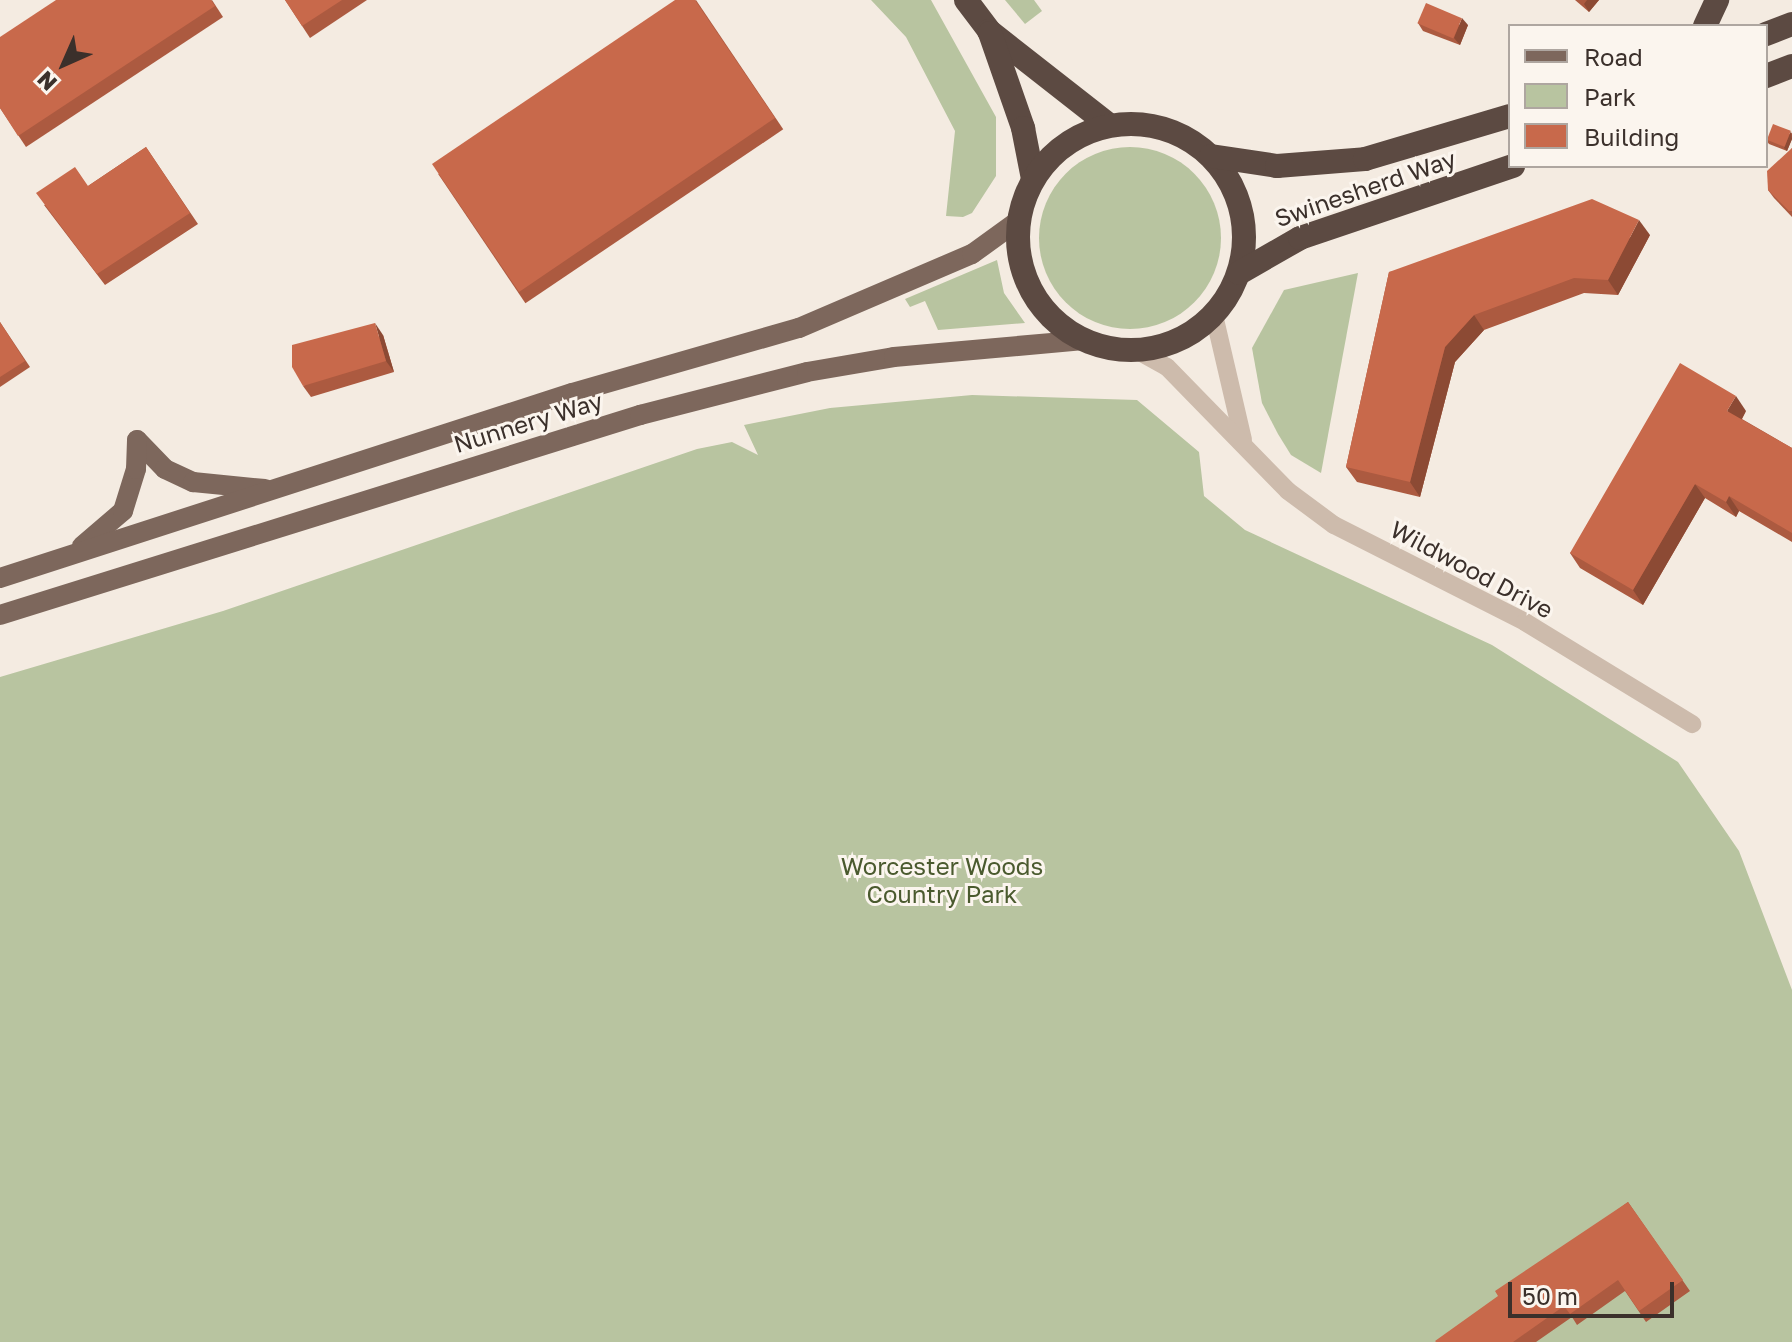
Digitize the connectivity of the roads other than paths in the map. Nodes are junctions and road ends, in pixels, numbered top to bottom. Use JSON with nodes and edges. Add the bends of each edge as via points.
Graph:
{"nodes":[{"id":1,"x":966,"y":0,"type":"edge"},
{"id":2,"x":1717,"y":0,"type":"edge"},
{"id":3,"x":1706,"y":24,"type":"edge"},
{"id":4,"x":1792,"y":24,"type":"edge"},
{"id":5,"x":989,"y":31,"type":"junction"},
{"id":6,"x":1768,"y":33,"type":"edge"},
{"id":7,"x":1792,"y":66,"type":"edge"},
{"id":8,"x":1768,"y":75,"type":"edge"},
{"id":9,"x":1508,"y":114,"type":"edge"},
{"id":10,"x":1109,"y":125,"type":"junction"},
{"id":11,"x":1211,"y":156,"type":"junction"},
{"id":12,"x":1508,"y":168,"type":"edge"},
{"id":13,"x":1033,"y":179,"type":"junction"},
{"id":14,"x":1019,"y":220,"type":"junction"},
{"id":15,"x":1239,"y":273,"type":"junction"},
{"id":16,"x":1214,"y":315,"type":"junction"},
{"id":17,"x":1086,"y":340,"type":"junction"},
{"id":18,"x":1136,"y":350,"type":"junction"},
{"id":19,"x":1243,"y":441,"type":"junction"},
{"id":20,"x":274,"y":490,"type":"junction"},
{"id":21,"x":69,"y":556,"type":"junction"},
{"id":22,"x":0,"y":578,"type":"edge"},
{"id":23,"x":0,"y":615,"type":"edge"},
{"id":24,"x":1692,"y":724,"type":"dead end"}],
"edges":[{"from":1,"to":5,"type":"highway"},
{"from":2,"to":3,"type":"highway"},
{"from":4,"to":6,"type":"highway"},
{"from":5,"to":10,"type":"highway"},
{"from":5,"to":13,"type":"highway","via":[[1023,128]]},
{"from":7,"to":8,"type":"highway"},
{"from":9,"to":11,"type":"highway","name":"Swinesherd Way","via":[[1394,153],[1277,166]]},
{"from":10,"to":11,"type":"highway","via":[[1152,125],[1196,143]]},
{"from":10,"to":13,"type":"highway","via":[[1055,152]]},
{"from":11,"to":15,"type":"highway","via":[[1241,207],[1245,237]]},
{"from":12,"to":15,"type":"highway","name":"Swinesherd Way","via":[[1300,238]]},
{"from":13,"to":14,"type":"highway"},
{"from":14,"to":17,"type":"highway","via":[[1025,278],[1060,325]]},
{"from":14,"to":20,"type":"main road","name":"Nunnery Way","via":[[972,254],[799,328],[572,393]]},
{"from":15,"to":16,"type":"highway"},
{"from":16,"to":18,"type":"highway","via":[[1182,338]]},
{"from":16,"to":19,"type":"street","name":"Wildwood Drive"},
{"from":17,"to":18,"type":"highway"},
{"from":17,"to":23,"type":"main road","name":"Nunnery Way","via":[[894,357],[794,375],[640,415]]},
{"from":18,"to":19,"type":"street","name":"Wildwood Drive","via":[[1167,367]]},
{"from":19,"to":24,"type":"street","name":"Wildwood Drive","via":[[1288,491],[1334,525],[1525,622]]},
{"from":20,"to":21,"type":"main road","name":"Nunnery Way"},
{"from":20,"to":21,"type":"main road","via":[[193,482],[165,469],[137,440],[136,469],[123,511]]},
{"from":21,"to":22,"type":"main road","name":"Nunnery Way"}]}
